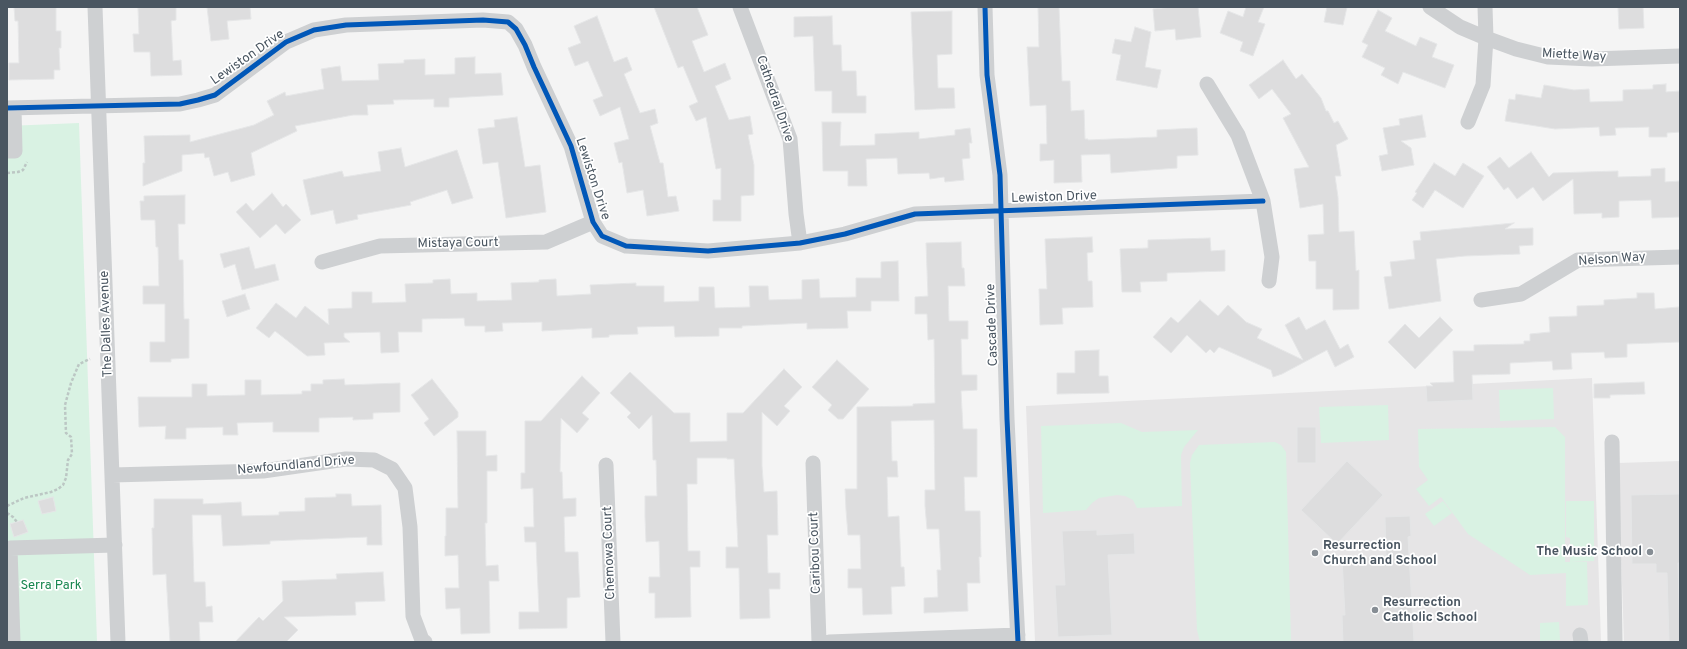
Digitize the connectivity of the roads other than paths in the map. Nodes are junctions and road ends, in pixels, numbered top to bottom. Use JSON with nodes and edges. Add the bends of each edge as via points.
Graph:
{"nodes":[{"id":1,"x":95,"y":7,"type":"edge"},
{"id":2,"x":740,"y":7,"type":"edge"},
{"id":3,"x":985,"y":7,"type":"edge"},
{"id":4,"x":1430,"y":7,"type":"edge"},
{"id":5,"x":1485,"y":7,"type":"edge"},
{"id":6,"x":1486,"y":38,"type":"junction"},
{"id":7,"x":1680,"y":56,"type":"edge"},
{"id":8,"x":1207,"y":84,"type":"dead end"},
{"id":9,"x":99,"y":106,"type":"junction"},
{"id":10,"x":10,"y":108,"type":"edge"},
{"id":11,"x":1468,"y":122,"type":"dead end"},
{"id":12,"x":7,"y":151,"type":"edge"},
{"id":13,"x":1263,"y":201,"type":"junction"},
{"id":14,"x":1001,"y":211,"type":"junction"},
{"id":15,"x":593,"y":222,"type":"junction"},
{"id":16,"x":800,"y":242,"type":"junction"},
{"id":17,"x":1680,"y":257,"type":"edge"},
{"id":18,"x":322,"y":262,"type":"dead end"},
{"id":19,"x":1269,"y":281,"type":"dead end"},
{"id":20,"x":1481,"y":300,"type":"dead end"},
{"id":21,"x":1612,"y":442,"type":"dead end"},
{"id":22,"x":812,"y":463,"type":"dead end"},
{"id":23,"x":606,"y":465,"type":"dead end"},
{"id":24,"x":112,"y":475,"type":"junction"},
{"id":25,"x":115,"y":545,"type":"junction"},
{"id":26,"x":1018,"y":639,"type":"edge"},
{"id":27,"x":422,"y":641,"type":"edge"},
{"id":28,"x":13,"y":642,"type":"edge"},
{"id":29,"x":118,"y":642,"type":"edge"},
{"id":30,"x":613,"y":642,"type":"edge"},
{"id":31,"x":819,"y":642,"type":"edge"},
{"id":32,"x":829,"y":642,"type":"edge"},
{"id":33,"x":1615,"y":642,"type":"edge"}],
"edges":[{"from":1,"to":9,"type":"street","name":"The Dalles Avenue"},
{"from":2,"to":16,"type":"street","name":"Cathedral Drive","via":[[790,139]]},
{"from":3,"to":14,"type":"street","name":"Cascade Drive","via":[[987,75],[1000,175]]},
{"from":4,"to":6,"type":"street","name":"Miette Way","via":[[1460,27]]},
{"from":5,"to":6,"type":"street"},
{"from":6,"to":7,"type":"street","name":"Miette Way","via":[[1548,57],[1592,59]]},
{"from":6,"to":11,"type":"street","via":[[1483,85]]},
{"from":8,"to":13,"type":"street","via":[[1238,135]]},
{"from":9,"to":10,"type":"street","name":"Lewiston Drive"},
{"from":9,"to":15,"type":"street","name":"Lewiston Drive","via":[[180,104],[215,94],[286,42],[314,30],[346,25],[483,20],[508,22],[516,29],[525,44],[571,146]]},
{"from":9,"to":24,"type":"street","name":"The Dalles Avenue"},
{"from":10,"to":12,"type":"street","via":[[15,151]]},
{"from":13,"to":14,"type":"street","name":"Lewiston Drive"},
{"from":13,"to":19,"type":"street","via":[[1272,257]]},
{"from":14,"to":16,"type":"street","name":"Lewiston Drive","via":[[915,214],[845,234]]},
{"from":14,"to":26,"type":"street","name":"Cascade Drive","via":[[1007,420]]},
{"from":15,"to":16,"type":"street","name":"Lewiston Drive","via":[[602,236],[626,246],[708,251]]},
{"from":15,"to":18,"type":"street","name":"Mistaya Court","via":[[546,242],[380,246]]},
{"from":17,"to":20,"type":"street","name":"Nelson Way","via":[[1578,260],[1521,294]]},
{"from":21,"to":33,"type":"street"},
{"from":22,"to":31,"type":"street","name":"Caribou Court"},
{"from":23,"to":30,"type":"street","name":"Chemowa Court"},
{"from":24,"to":25,"type":"street","name":"The Dalles Avenue"},
{"from":24,"to":27,"type":"street","name":"Newfoundland Drive","via":[[263,471],[346,459],[374,460],[392,470],[405,488],[410,527],[413,616]]},
{"from":25,"to":28,"type":"street","via":[[10,548]]},
{"from":25,"to":29,"type":"street","name":"The Dalles Avenue"},
{"from":26,"to":32,"type":"street"}]}
